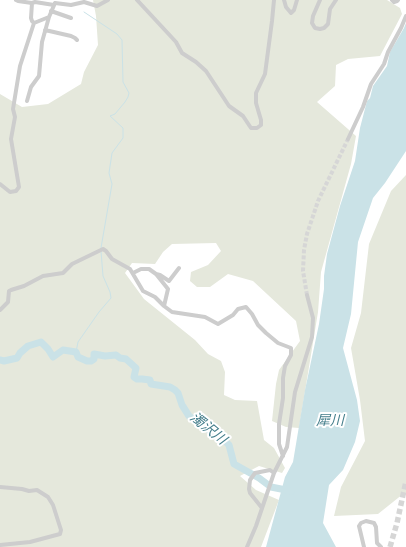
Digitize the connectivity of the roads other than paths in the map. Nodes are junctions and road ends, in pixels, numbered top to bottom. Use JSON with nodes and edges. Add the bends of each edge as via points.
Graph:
{"nodes":[{"id":1,"x":16,"y":0,"type":"edge"},
{"id":2,"x":108,"y":0,"type":"edge"},
{"id":3,"x":136,"y":0,"type":"edge"},
{"id":4,"x":274,"y":0,"type":"edge"},
{"id":5,"x":284,"y":0,"type":"edge"},
{"id":6,"x":297,"y":0,"type":"edge"},
{"id":7,"x":320,"y":0,"type":"edge"},
{"id":8,"x":336,"y":0,"type":"edge"},
{"id":9,"x":392,"y":0,"type":"edge"},
{"id":10,"x":398,"y":0,"type":"edge"},
{"id":11,"x":34,"y":2,"type":"edge"},
{"id":12,"x":55,"y":3,"type":"edge"},
{"id":13,"x":51,"y":12,"type":"junction"},
{"id":14,"x":406,"y":16,"type":"edge"},
{"id":15,"x":49,"y":17,"type":"junction"},
{"id":16,"x":71,"y":18,"type":"dead end"},
{"id":17,"x":34,"y":23,"type":"junction"},
{"id":18,"x":46,"y":28,"type":"junction"},
{"id":19,"x":77,"y":40,"type":"dead end"},
{"id":20,"x":27,"y":101,"type":"dead end"},
{"id":21,"x":348,"y":139,"type":"tunnel mouth"},
{"id":22,"x":0,"y":184,"type":"edge"},
{"id":23,"x":179,"y":268,"type":"dead end"},
{"id":24,"x":133,"y":273,"type":"junction"},
{"id":25,"x":156,"y":274,"type":"junction"},
{"id":26,"x":307,"y":295,"type":"tunnel mouth"},
{"id":27,"x":164,"y":306,"type":"junction"},
{"id":28,"x":0,"y":310,"type":"edge"},
{"id":29,"x":283,"y":456,"type":"junction"},
{"id":30,"x":274,"y":473,"type":"junction"},
{"id":31,"x":0,"y":487,"type":"edge"},
{"id":32,"x":262,"y":508,"type":"junction"},
{"id":33,"x":0,"y":545,"type":"edge"},
{"id":34,"x":246,"y":547,"type":"edge"},
{"id":35,"x":364,"y":547,"type":"edge"},
{"id":36,"x":380,"y":547,"type":"edge"}],
"edges":[{"from":1,"to":11,"type":"street"},
{"from":2,"to":12,"type":"street","via":[[97,6],[84,2],[71,5]]},
{"from":3,"to":4,"type":"street","via":[[176,42],[182,53],[206,71],[229,106],[243,116],[252,128],[257,128],[262,120],[256,103],[256,93],[265,74]]},
{"from":5,"to":6,"type":"street","via":[[291,13]]},
{"from":7,"to":8,"type":"street","via":[[312,23],[315,28],[320,29],[328,24],[330,9]]},
{"from":9,"to":10,"type":"street"},
{"from":11,"to":12,"type":"street"},
{"from":11,"to":17,"type":"street","via":[[31,18]]},
{"from":12,"to":13,"type":"street"},
{"from":13,"to":15,"type":"street"},
{"from":13,"to":16,"type":"street"},
{"from":14,"to":21,"type":"street","via":[[384,64],[370,84],[363,107]]},
{"from":15,"to":17,"type":"street"},
{"from":15,"to":18,"type":"street"},
{"from":17,"to":18,"type":"street"},
{"from":17,"to":22,"type":"street","via":[[22,60],[13,109],[15,117],[11,139],[19,187],[16,191],[10,192]]},
{"from":18,"to":19,"type":"street"},
{"from":18,"to":20,"type":"street","via":[[42,42],[40,76],[31,87]]},
{"from":23,"to":25,"type":"street","via":[[169,281]]},
{"from":24,"to":25,"type":"street","via":[[149,269]]},
{"from":24,"to":27,"type":"street","via":[[143,291],[156,297]]},
{"from":24,"to":28,"type":"street","via":[[102,249],[72,264],[63,273],[42,276],[9,291],[8,302]]},
{"from":25,"to":27,"type":"street","via":[[168,289]]},
{"from":26,"to":29,"type":"street","via":[[313,318],[312,337],[295,392],[288,447]]},
{"from":27,"to":29,"type":"street","via":[[172,312],[205,318],[218,324],[238,309],[246,307],[266,333],[278,343],[291,348],[283,378],[279,424],[279,444]]},
{"from":29,"to":30,"type":"street"},
{"from":30,"to":32,"type":"street"},
{"from":30,"to":32,"type":"street","via":[[270,470],[255,473],[250,480],[250,493]]},
{"from":31,"to":33,"type":"street","via":[[37,490],[48,497],[54,505],[61,530],[60,534],[30,542]]},
{"from":32,"to":34,"type":"street"},
{"from":35,"to":36,"type":"street","via":[[359,526],[366,521],[376,527],[377,543]]}]}
